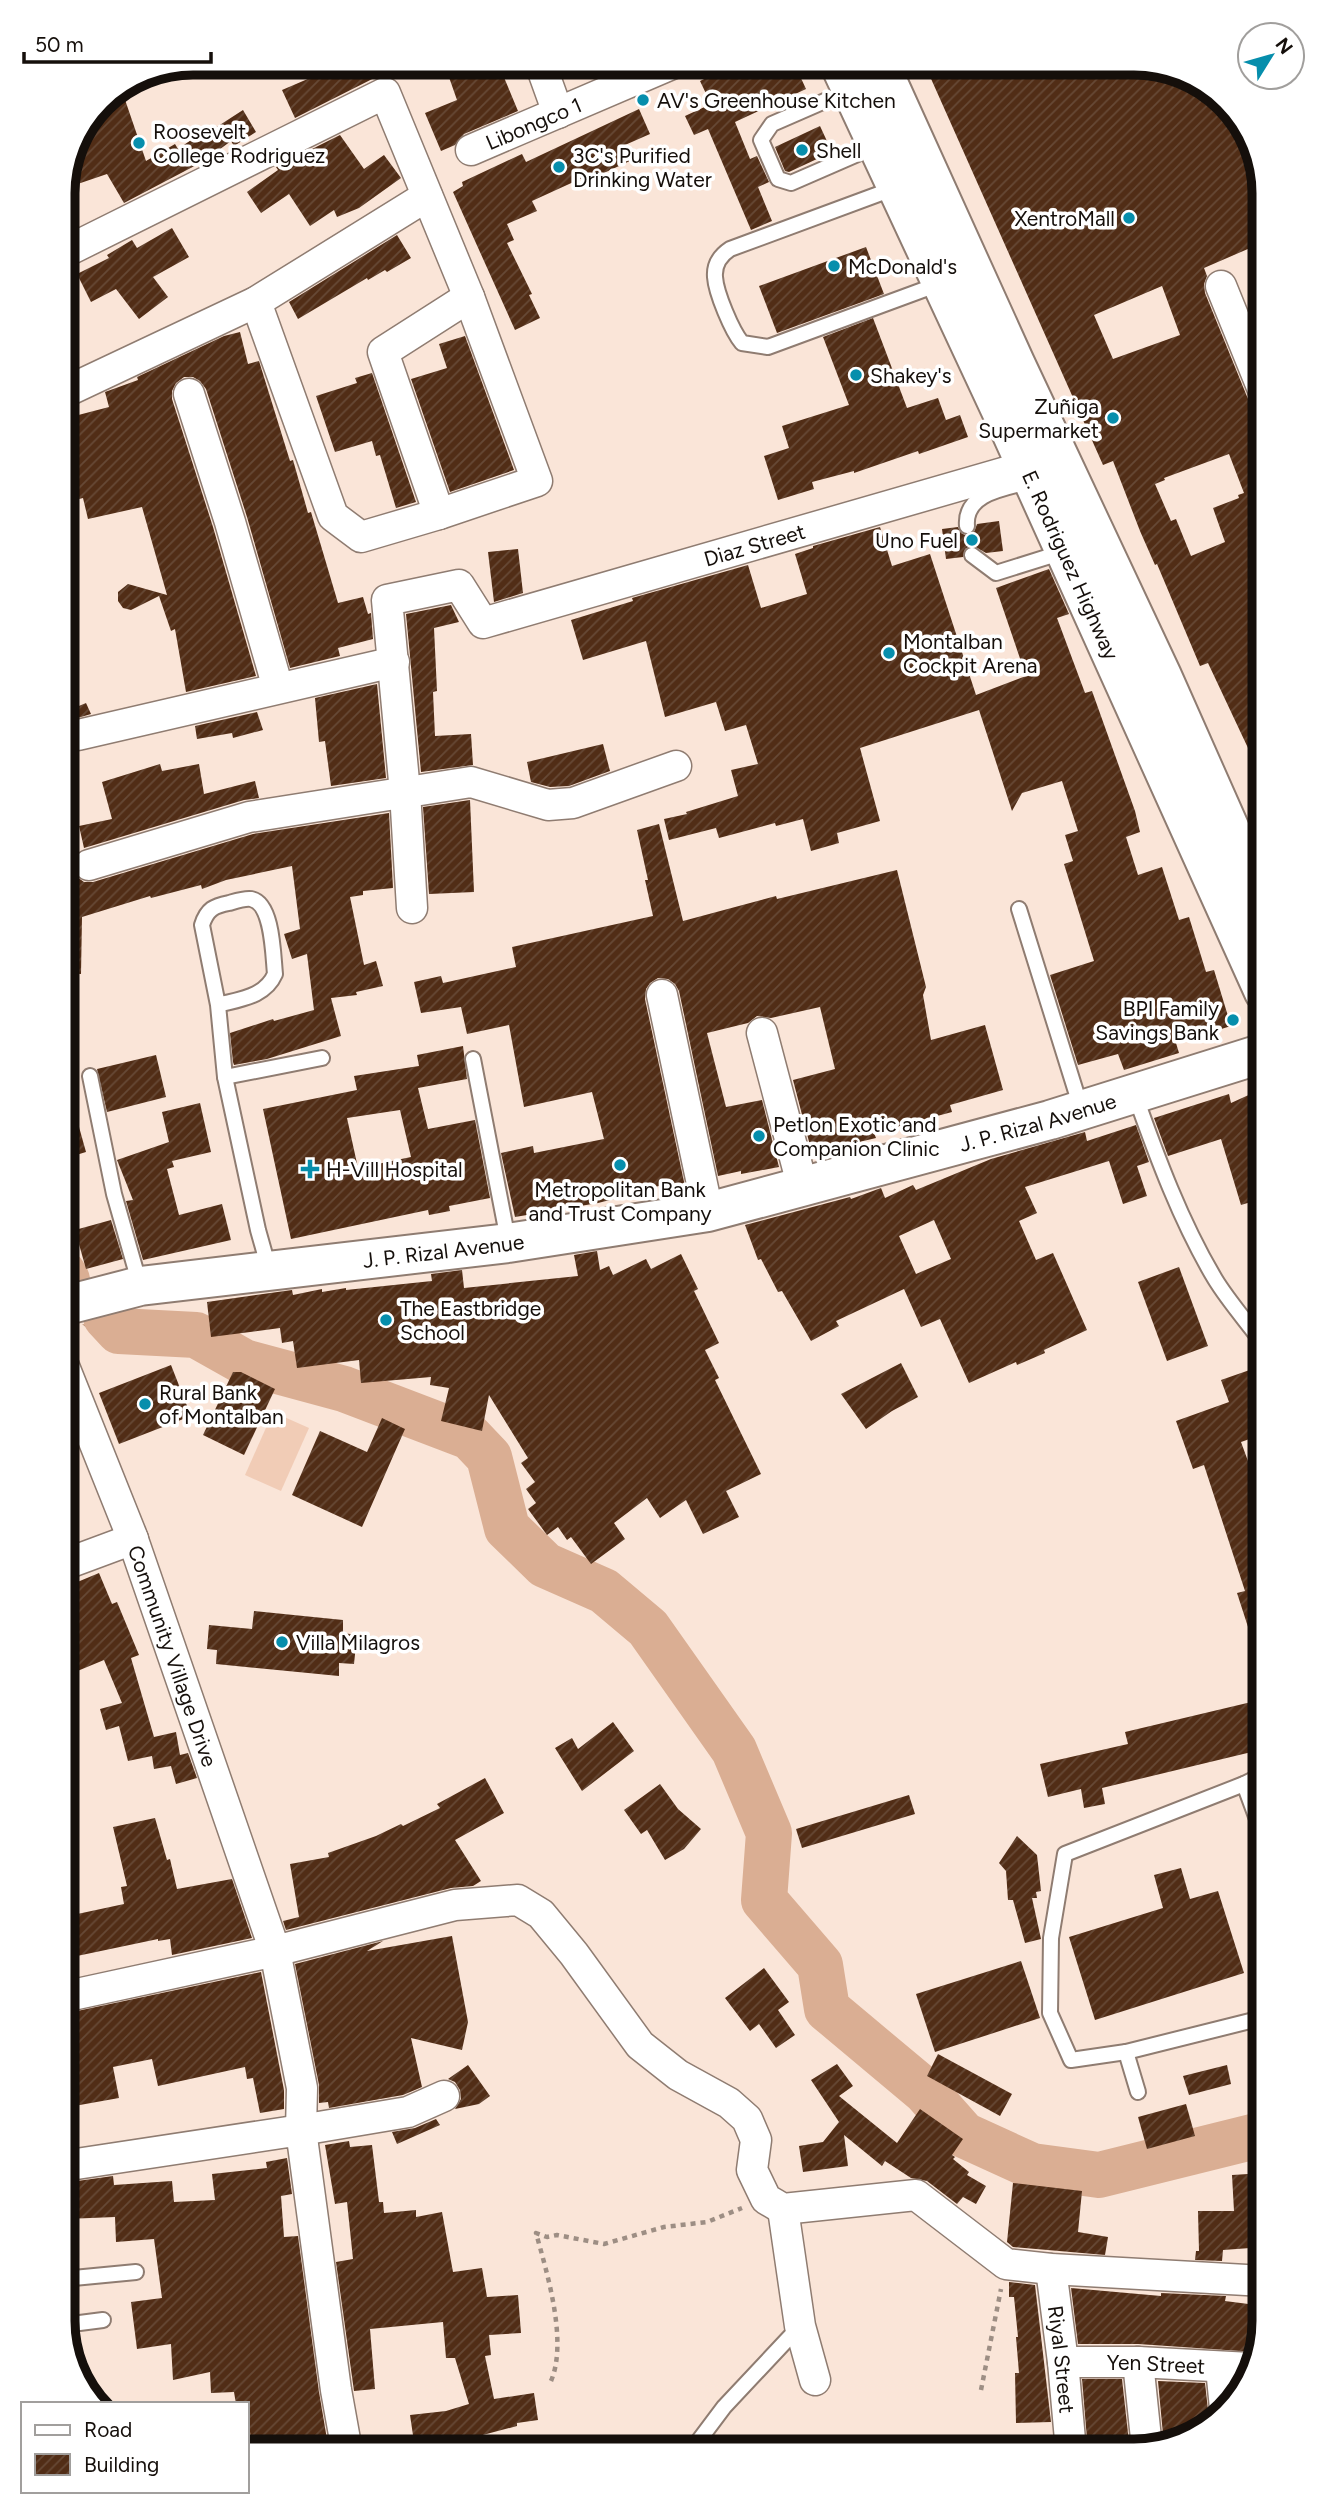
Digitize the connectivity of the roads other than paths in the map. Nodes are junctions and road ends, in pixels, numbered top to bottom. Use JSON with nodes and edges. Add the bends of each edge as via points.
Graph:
{"nodes":[{"id":1,"x":544,"y":75,"type":"edge"},
{"id":2,"x":645,"y":75,"type":"edge"},
{"id":3,"x":845,"y":76,"type":"edge"},
{"id":4,"x":882,"y":76,"type":"edge"},
{"id":5,"x":558,"y":113,"type":"junction"},
{"id":6,"x":877,"y":145,"type":"junction"},
{"id":7,"x":471,"y":150,"type":"dead end"},
{"id":8,"x":896,"y":187,"type":"junction"},
{"id":9,"x":427,"y":196,"type":"junction"},
{"id":10,"x":76,"y":248,"type":"edge"},
{"id":11,"x":1222,"y":286,"type":"dead end"},
{"id":12,"x":468,"y":297,"type":"junction"},
{"id":13,"x":962,"y":301,"type":"junction"},
{"id":14,"x":256,"y":302,"type":"junction"},
{"id":15,"x":1252,"y":362,"type":"edge"},
{"id":16,"x":76,"y":387,"type":"edge"},
{"id":17,"x":189,"y":394,"type":"dead end"},
{"id":18,"x":1030,"y":473,"type":"junction"},
{"id":19,"x":439,"y":514,"type":"junction"},
{"id":20,"x":967,"y":526,"type":"dead end"},
{"id":21,"x":1066,"y":552,"type":"junction"},
{"id":22,"x":972,"y":555,"type":"dead end"},
{"id":23,"x":394,"y":662,"type":"junction"},
{"id":24,"x":278,"y":688,"type":"junction"},
{"id":25,"x":78,"y":735,"type":"dead end"},
{"id":26,"x":676,"y":766,"type":"dead end"},
{"id":27,"x":405,"y":792,"type":"junction"},
{"id":28,"x":89,"y":865,"type":"dead end"},
{"id":29,"x":1252,"y":879,"type":"edge"},
{"id":30,"x":412,"y":908,"type":"dead end"},
{"id":31,"x":1019,"y":909,"type":"dead end"},
{"id":32,"x":1252,"y":965,"type":"edge"},
{"id":33,"x":662,"y":995,"type":"dead end"},
{"id":34,"x":218,"y":1005,"type":"junction"},
{"id":35,"x":762,"y":1033,"type":"dead end"},
{"id":36,"x":1252,"y":1057,"type":"edge"},
{"id":37,"x":322,"y":1058,"type":"dead end"},
{"id":38,"x":473,"y":1059,"type":"dead end"},
{"id":39,"x":90,"y":1076,"type":"dead end"},
{"id":40,"x":225,"y":1077,"type":"junction"},
{"id":41,"x":1134,"y":1093,"type":"junction"},
{"id":42,"x":1081,"y":1110,"type":"junction"},
{"id":43,"x":803,"y":1188,"type":"junction"},
{"id":44,"x":708,"y":1212,"type":"junction"},
{"id":45,"x":508,"y":1243,"type":"junction"},
{"id":46,"x":269,"y":1270,"type":"junction"},
{"id":47,"x":140,"y":1286,"type":"junction"},
{"id":48,"x":75,"y":1303,"type":"edge"},
{"id":49,"x":1252,"y":1329,"type":"edge"},
{"id":50,"x":75,"y":1395,"type":"edge"},
{"id":51,"x":133,"y":1539,"type":"junction"},
{"id":52,"x":75,"y":1560,"type":"edge"},
{"id":53,"x":1252,"y":1780,"type":"edge"},
{"id":54,"x":1244,"y":1784,"type":"junction"},
{"id":55,"x":1252,"y":1806,"type":"edge"},
{"id":56,"x":275,"y":1951,"type":"junction"},
{"id":57,"x":75,"y":1994,"type":"edge"},
{"id":58,"x":1250,"y":2021,"type":"dead end"},
{"id":59,"x":1126,"y":2052,"type":"junction"},
{"id":60,"x":1138,"y":2092,"type":"dead end"},
{"id":61,"x":444,"y":2096,"type":"dead end"},
{"id":62,"x":301,"y":2130,"type":"junction"},
{"id":63,"x":75,"y":2164,"type":"edge"},
{"id":64,"x":774,"y":2204,"type":"junction"},
{"id":65,"x":1051,"y":2269,"type":"junction"},
{"id":66,"x":136,"y":2272,"type":"dead end"},
{"id":67,"x":75,"y":2278,"type":"edge"},
{"id":68,"x":1252,"y":2280,"type":"edge"},
{"id":69,"x":103,"y":2320,"type":"dead end"},
{"id":70,"x":75,"y":2324,"type":"edge"},
{"id":71,"x":800,"y":2326,"type":"junction"},
{"id":72,"x":1138,"y":2361,"type":"junction"},
{"id":73,"x":1063,"y":2362,"type":"junction"},
{"id":74,"x":1235,"y":2368,"type":"edge"},
{"id":75,"x":815,"y":2380,"type":"dead end"},
{"id":76,"x":1230,"y":2389,"type":"edge"},
{"id":77,"x":1146,"y":2437,"type":"edge"},
{"id":78,"x":345,"y":2438,"type":"edge"},
{"id":79,"x":700,"y":2439,"type":"edge"},
{"id":80,"x":1070,"y":2439,"type":"edge"}],
"edges":[{"from":1,"to":5,"type":"street"},
{"from":2,"to":5,"type":"street","name":"Libongco 1"},
{"from":3,"to":6,"type":"main road","name":"E. Rodriguez Highway"},
{"from":3,"to":6,"type":"lane","via":[[772,124],[761,140],[778,179],[791,183]]},
{"from":4,"to":13,"type":"main road","name":"E. Rodriguez Highway"},
{"from":5,"to":7,"type":"street","name":"Libongco 1"},
{"from":6,"to":8,"type":"main road","name":"E. Rodriguez Highway"},
{"from":8,"to":13,"type":"main road","name":"E. Rodriguez Highway"},
{"from":8,"to":13,"type":"lane","via":[[722,254],[715,276],[733,332],[742,343],[768,347]]},
{"from":9,"to":10,"type":"street","via":[[385,93]]},
{"from":9,"to":12,"type":"street"},
{"from":9,"to":14,"type":"street"},
{"from":11,"to":15,"type":"street"},
{"from":12,"to":19,"type":"street","via":[[383,352]]},
{"from":12,"to":19,"type":"street","via":[[537,481]]},
{"from":13,"to":18,"type":"main road","name":"E. Rodriguez Highway"},
{"from":13,"to":29,"type":"main road","name":"E. Rodriguez Highway","via":[[1162,676]]},
{"from":14,"to":16,"type":"street"},
{"from":14,"to":19,"type":"street","via":[[334,516],[360,537]]},
{"from":17,"to":24,"type":"street"},
{"from":18,"to":20,"type":"lane","via":[[974,502],[968,510]]},
{"from":18,"to":21,"type":"main road","name":"E. Rodriguez Highway"},
{"from":18,"to":23,"type":"street","name":"Diaz Street","via":[[483,624],[458,585],[387,600]]},
{"from":21,"to":22,"type":"lane","via":[[996,573]]},
{"from":21,"to":32,"type":"main road","name":"E. Rodriguez Highway"},
{"from":23,"to":24,"type":"street"},
{"from":23,"to":27,"type":"street"},
{"from":24,"to":25,"type":"street"},
{"from":26,"to":27,"type":"street","via":[[573,803],[548,805],[471,782]]},
{"from":27,"to":28,"type":"street","via":[[249,817]]},
{"from":27,"to":30,"type":"street"},
{"from":31,"to":42,"type":"lane"},
{"from":33,"to":44,"type":"street"},
{"from":34,"to":34,"type":"lane","via":[[202,925],[213,907],[249,898],[267,914],[275,974],[258,994]]},
{"from":34,"to":40,"type":"lane"},
{"from":35,"to":43,"type":"street"},
{"from":36,"to":41,"type":"main road","name":"J. P. Rizal Avenue"},
{"from":37,"to":40,"type":"lane"},
{"from":38,"to":45,"type":"lane"},
{"from":39,"to":47,"type":"lane","via":[[114,1194]]},
{"from":40,"to":46,"type":"lane"},
{"from":41,"to":42,"type":"main road","name":"J. P. Rizal Avenue"},
{"from":41,"to":49,"type":"lane","via":[[1182,1213],[1216,1280]]},
{"from":42,"to":43,"type":"main road","name":"J. P. Rizal Avenue"},
{"from":43,"to":44,"type":"main road","name":"J. P. Rizal Avenue"},
{"from":44,"to":45,"type":"main road","name":"J. P. Rizal Avenue"},
{"from":45,"to":46,"type":"main road","name":"J. P. Rizal Avenue"},
{"from":46,"to":47,"type":"main road","name":"J. P. Rizal Avenue"},
{"from":47,"to":48,"type":"main road","name":"J. P. Rizal Avenue"},
{"from":50,"to":51,"type":"street","name":"Community Village Drive"},
{"from":51,"to":52,"type":"street"},
{"from":51,"to":56,"type":"street","name":"Community Village Drive"},
{"from":53,"to":54,"type":"lane"},
{"from":54,"to":55,"type":"lane"},
{"from":54,"to":59,"type":"lane","via":[[1065,1854],[1051,1938],[1050,2013],[1070,2060]]},
{"from":56,"to":57,"type":"street"},
{"from":56,"to":62,"type":"street","name":"Community Village Drive","via":[[302,2088]]},
{"from":56,"to":64,"type":"street","via":[[455,1905],[518,1900],[541,1914],[640,2045],[747,2119],[756,2140],[752,2170]]},
{"from":58,"to":59,"type":"lane"},
{"from":59,"to":60,"type":"lane"},
{"from":61,"to":62,"type":"street","via":[[408,2112]]},
{"from":62,"to":63,"type":"street"},
{"from":62,"to":78,"type":"street","name":"Community Village Drive"},
{"from":64,"to":65,"type":"street","via":[[916,2195],[1006,2264]]},
{"from":64,"to":71,"type":"street"},
{"from":65,"to":68,"type":"street"},
{"from":65,"to":73,"type":"street","name":"Riyal Street"},
{"from":66,"to":67,"type":"lane"},
{"from":69,"to":70,"type":"lane"},
{"from":71,"to":75,"type":"street"},
{"from":71,"to":79,"type":"lane"},
{"from":72,"to":73,"type":"street","name":"Yen Street"},
{"from":72,"to":74,"type":"street","name":"Yen Street"},
{"from":72,"to":77,"type":"street"},
{"from":73,"to":80,"type":"street","name":"Riyal Street"},
{"from":74,"to":76,"type":"street"}]}
